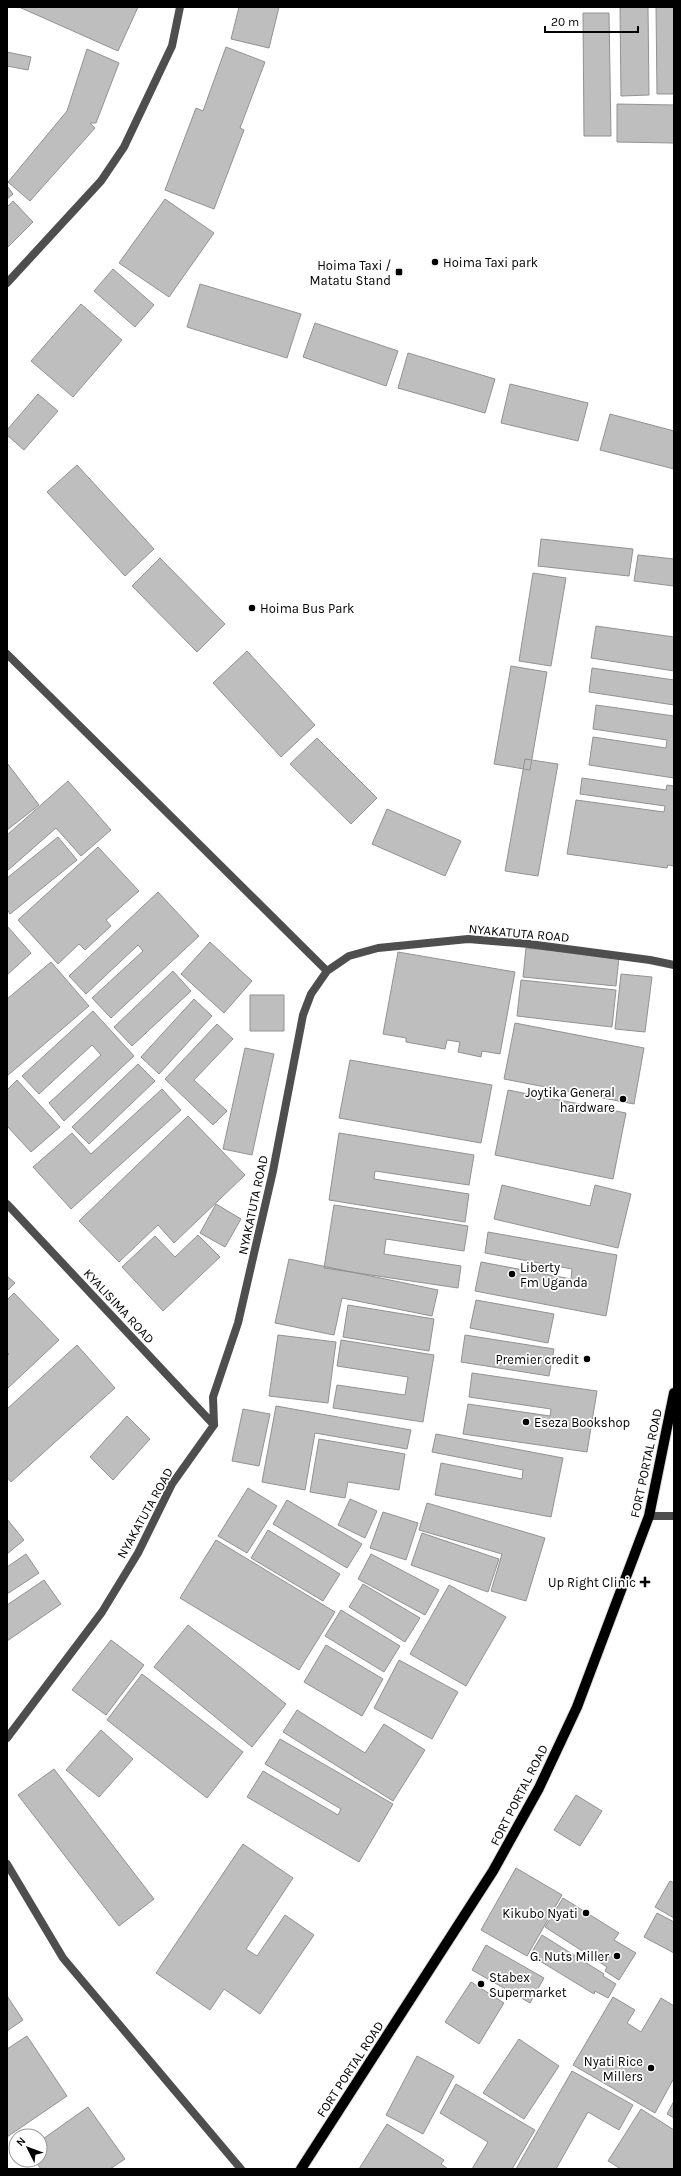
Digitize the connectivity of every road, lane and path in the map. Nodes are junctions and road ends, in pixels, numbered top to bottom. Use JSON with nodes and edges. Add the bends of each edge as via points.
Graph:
{"nodes":[{"id":1,"x":180,"y":7,"type":"edge"},
{"id":2,"x":7,"y":283,"type":"edge"},
{"id":3,"x":7,"y":654,"type":"edge"},
{"id":4,"x":674,"y":965,"type":"edge"},
{"id":5,"x":327,"y":971,"type":"junction"},
{"id":6,"x":7,"y":1204,"type":"edge"},
{"id":7,"x":674,"y":1393,"type":"edge"},
{"id":8,"x":214,"y":1426,"type":"junction"},
{"id":9,"x":649,"y":1516,"type":"junction"},
{"id":10,"x":674,"y":1516,"type":"edge"},
{"id":11,"x":7,"y":1738,"type":"edge"},
{"id":12,"x":7,"y":1864,"type":"edge"},
{"id":13,"x":241,"y":2169,"type":"edge"},
{"id":14,"x":301,"y":2169,"type":"edge"}],
"edges":[{"from":1,"to":2,"type":"street","via":[[172,46],[124,147],[101,181]]},
{"from":3,"to":5,"type":"street"},
{"from":4,"to":5,"type":"street","name":"NYAKATUTA ROAD","via":[[529,944],[468,940],[378,948],[349,956]]},
{"from":5,"to":8,"type":"street","name":"NYAKATUTA ROAD","via":[[311,994],[303,1015],[273,1171],[238,1323],[213,1397]]},
{"from":6,"to":8,"type":"street","name":"KYALISIMA ROAD"},
{"from":7,"to":9,"type":"main road","name":"FORT PORTAL ROAD"},
{"from":8,"to":11,"type":"street","name":"NYAKATUTA ROAD","via":[[172,1484],[138,1553],[102,1612]]},
{"from":9,"to":10,"type":"street"},
{"from":9,"to":14,"type":"main road","name":"FORT PORTAL ROAD","via":[[577,1707],[539,1788],[493,1870]]},
{"from":12,"to":13,"type":"street","via":[[62,1958]]}]}
